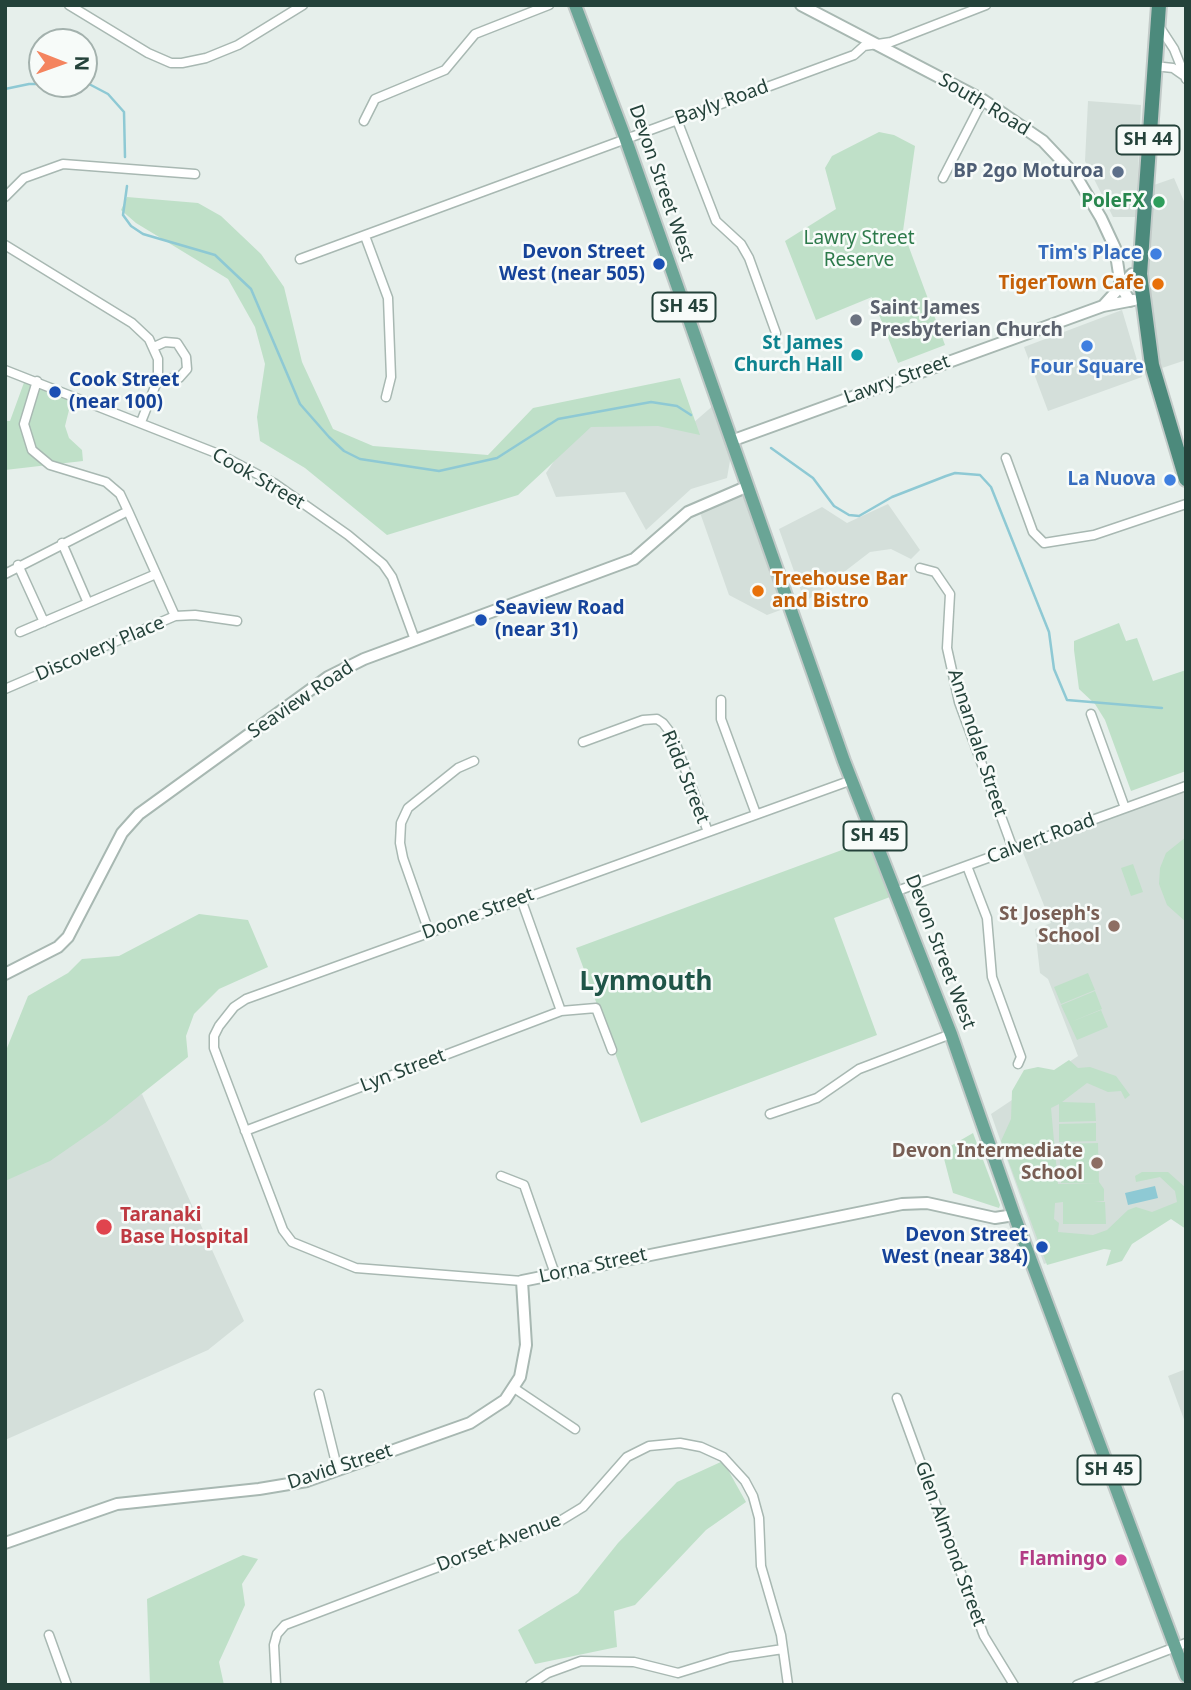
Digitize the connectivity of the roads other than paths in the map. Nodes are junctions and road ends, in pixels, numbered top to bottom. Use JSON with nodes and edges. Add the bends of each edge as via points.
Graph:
{"nodes":[{"id":1,"x":69,"y":5,"type":"edge"},
{"id":2,"x":303,"y":5,"type":"edge"},
{"id":3,"x":549,"y":5,"type":"edge"},
{"id":4,"x":575,"y":5,"type":"edge"},
{"id":5,"x":801,"y":5,"type":"edge"},
{"id":6,"x":986,"y":5,"type":"edge"},
{"id":7,"x":1159,"y":5,"type":"edge"},
{"id":8,"x":823,"y":11,"type":"edge"},
{"id":9,"x":1157,"y":23,"type":"junction"},
{"id":10,"x":876,"y":45,"type":"junction"},
{"id":11,"x":1154,"y":66,"type":"junction"},
{"id":12,"x":1185,"y":78,"type":"edge"},
{"id":13,"x":983,"y":100,"type":"junction"},
{"id":14,"x":677,"y":120,"type":"junction"},
{"id":15,"x":364,"y":121,"type":"dead end"},
{"id":16,"x":626,"y":140,"type":"junction"},
{"id":17,"x":195,"y":174,"type":"dead end"},
{"id":18,"x":943,"y":178,"type":"dead end"},
{"id":19,"x":5,"y":197,"type":"edge"},
{"id":20,"x":365,"y":236,"type":"junction"},
{"id":21,"x":5,"y":245,"type":"edge"},
{"id":22,"x":1116,"y":258,"type":"junction"},
{"id":23,"x":300,"y":259,"type":"dead end"},
{"id":24,"x":1136,"y":274,"type":"junction"},
{"id":25,"x":1121,"y":287,"type":"junction"},
{"id":26,"x":1136,"y":300,"type":"junction"},
{"id":27,"x":1103,"y":306,"type":"junction"},
{"id":28,"x":776,"y":332,"type":"dead end"},
{"id":29,"x":154,"y":347,"type":"junction"},
{"id":30,"x":5,"y":370,"type":"edge"},
{"id":31,"x":158,"y":379,"type":"junction"},
{"id":32,"x":37,"y":381,"type":"junction"},
{"id":33,"x":386,"y":397,"type":"dead end"},
{"id":34,"x":141,"y":422,"type":"junction"},
{"id":35,"x":731,"y":441,"type":"junction"},
{"id":36,"x":1006,"y":458,"type":"dead end"},
{"id":37,"x":1186,"y":479,"type":"edge"},
{"id":38,"x":746,"y":487,"type":"junction"},
{"id":39,"x":1186,"y":504,"type":"edge"},
{"id":40,"x":128,"y":511,"type":"junction"},
{"id":41,"x":62,"y":543,"type":"junction"},
{"id":42,"x":18,"y":565,"type":"junction"},
{"id":43,"x":920,"y":568,"type":"dead end"},
{"id":44,"x":5,"y":574,"type":"edge"},
{"id":45,"x":156,"y":574,"type":"junction"},
{"id":46,"x":88,"y":603,"type":"junction"},
{"id":47,"x":175,"y":616,"type":"junction"},
{"id":48,"x":237,"y":621,"type":"dead end"},
{"id":49,"x":44,"y":622,"type":"junction"},
{"id":50,"x":20,"y":632,"type":"dead end"},
{"id":51,"x":415,"y":640,"type":"junction"},
{"id":52,"x":5,"y":689,"type":"edge"},
{"id":53,"x":721,"y":700,"type":"dead end"},
{"id":54,"x":1091,"y":714,"type":"dead end"},
{"id":55,"x":583,"y":742,"type":"dead end"},
{"id":56,"x":474,"y":761,"type":"dead end"},
{"id":57,"x":852,"y":780,"type":"junction"},
{"id":58,"x":1186,"y":786,"type":"edge"},
{"id":59,"x":1125,"y":808,"type":"junction"},
{"id":60,"x":756,"y":814,"type":"junction"},
{"id":61,"x":708,"y":832,"type":"junction"},
{"id":62,"x":1013,"y":849,"type":"junction"},
{"id":63,"x":967,"y":866,"type":"junction"},
{"id":64,"x":897,"y":891,"type":"junction"},
{"id":65,"x":521,"y":899,"type":"junction"},
{"id":66,"x":429,"y":932,"type":"junction"},
{"id":67,"x":5,"y":974,"type":"edge"},
{"id":68,"x":561,"y":1011,"type":"junction"},
{"id":69,"x":951,"y":1034,"type":"junction"},
{"id":70,"x":612,"y":1050,"type":"dead end"},
{"id":71,"x":1018,"y":1064,"type":"dead end"},
{"id":72,"x":770,"y":1114,"type":"dead end"},
{"id":73,"x":245,"y":1131,"type":"junction"},
{"id":74,"x":501,"y":1176,"type":"dead end"},
{"id":75,"x":1014,"y":1215,"type":"junction"},
{"id":76,"x":555,"y":1274,"type":"junction"},
{"id":77,"x":522,"y":1281,"type":"junction"},
{"id":78,"x":514,"y":1388,"type":"junction"},
{"id":79,"x":318,"y":1394,"type":"dead end"},
{"id":80,"x":897,"y":1398,"type":"dead end"},
{"id":81,"x":575,"y":1429,"type":"dead end"},
{"id":82,"x":338,"y":1471,"type":"junction"},
{"id":83,"x":5,"y":1543,"type":"edge"},
{"id":84,"x":49,"y":1635,"type":"dead end"},
{"id":85,"x":1180,"y":1645,"type":"edge"},
{"id":86,"x":783,"y":1649,"type":"junction"},
{"id":87,"x":1186,"y":1676,"type":"edge"},
{"id":88,"x":67,"y":1685,"type":"edge"},
{"id":89,"x":276,"y":1685,"type":"edge"},
{"id":90,"x":530,"y":1685,"type":"edge"},
{"id":91,"x":788,"y":1685,"type":"edge"},
{"id":92,"x":1014,"y":1685,"type":"edge"},
{"id":93,"x":1077,"y":1685,"type":"edge"}],
"edges":[{"from":1,"to":2,"type":"street","via":[[171,63],[206,58],[238,45]]},
{"from":3,"to":15,"type":"street","via":[[475,34],[445,71],[375,99]]},
{"from":4,"to":16,"type":"main road","name":"Devon Street West","number":"SH 45"},
{"from":5,"to":8,"type":"street","name":"South Road"},
{"from":6,"to":10,"type":"street","name":"Bayly Road"},
{"from":7,"to":9,"type":"highway","number":"SH 44"},
{"from":8,"to":10,"type":"street","name":"South Road"},
{"from":9,"to":11,"type":"highway","number":"SH 44"},
{"from":9,"to":12,"type":"street"},
{"from":10,"to":13,"type":"street","name":"South Road"},
{"from":10,"to":14,"type":"street","name":"Bayly Road"},
{"from":11,"to":12,"type":"street","via":[[1173,68]]},
{"from":11,"to":24,"type":"highway","number":"SH 44"},
{"from":13,"to":18,"type":"street"},
{"from":13,"to":22,"type":"street","name":"South Road","via":[[1034,134],[1069,167],[1101,218]]},
{"from":14,"to":16,"type":"street","name":"Bayly Road"},
{"from":14,"to":28,"type":"street","via":[[716,222],[741,244],[749,258]]},
{"from":16,"to":20,"type":"street","name":"Bayly Road"},
{"from":16,"to":35,"type":"main road","name":"Devon Street West","number":"SH 45"},
{"from":17,"to":19,"type":"street","via":[[63,164],[24,178]]},
{"from":20,"to":23,"type":"street","name":"Bayly Road"},
{"from":20,"to":33,"type":"street","via":[[388,298],[391,377]]},
{"from":21,"to":29,"type":"street","via":[[132,323]]},
{"from":22,"to":24,"type":"street","name":"South Road"},
{"from":22,"to":25,"type":"street","name":"South Road"},
{"from":24,"to":25,"type":"street","name":"Lawry Street"},
{"from":24,"to":26,"type":"highway","number":"SH 44"},
{"from":25,"to":26,"type":"street","name":"South Road"},
{"from":25,"to":27,"type":"street","name":"Lawry Street"},
{"from":26,"to":27,"type":"street","name":"Lawry Street"},
{"from":26,"to":37,"type":"highway","number":"SH 44"},
{"from":27,"to":35,"type":"street","name":"Lawry Street"},
{"from":29,"to":31,"type":"street"},
{"from":29,"to":31,"type":"street","via":[[165,342],[177,344],[186,357],[187,369],[179,378]]},
{"from":30,"to":32,"type":"street","name":"Cook Street"},
{"from":31,"to":34,"type":"street"},
{"from":32,"to":34,"type":"street","name":"Cook Street"},
{"from":32,"to":40,"type":"street","via":[[24,424],[32,450],[50,466],[106,482]]},
{"from":34,"to":51,"type":"street","name":"Cook Street","via":[[242,465],[371,552],[392,577]]},
{"from":35,"to":38,"type":"main road","name":"Devon Street West","number":"SH 45"},
{"from":36,"to":39,"type":"street","via":[[1033,532],[1044,543],[1094,535]]},
{"from":38,"to":51,"type":"street","name":"Seaview Road","via":[[688,512],[634,559]]},
{"from":38,"to":57,"type":"main road","name":"Devon Street West","number":"SH 45"},
{"from":40,"to":41,"type":"street"},
{"from":40,"to":45,"type":"street"},
{"from":41,"to":42,"type":"street"},
{"from":41,"to":46,"type":"street"},
{"from":42,"to":44,"type":"street"},
{"from":42,"to":49,"type":"street"},
{"from":43,"to":62,"type":"street","name":"Annandale Street","via":[[935,572],[950,594],[947,648],[959,702]]},
{"from":45,"to":46,"type":"street"},
{"from":45,"to":47,"type":"street"},
{"from":46,"to":49,"type":"street"},
{"from":47,"to":48,"type":"street","name":"Discovery Place"},
{"from":47,"to":52,"type":"street","name":"Discovery Place"},
{"from":49,"to":50,"type":"street"},
{"from":51,"to":67,"type":"street","name":"Seaview Road","via":[[328,677],[139,814],[117,842],[68,937],[58,947]]},
{"from":53,"to":60,"type":"street","via":[[721,719]]},
{"from":54,"to":59,"type":"street"},
{"from":55,"to":61,"type":"street","name":"Ridd Street","via":[[643,720],[663,723],[673,736]]},
{"from":56,"to":66,"type":"street","via":[[458,768],[408,808],[401,823],[403,858]]},
{"from":57,"to":60,"type":"street","name":"Doone Street"},
{"from":57,"to":64,"type":"main road","name":"Devon Street West","number":"SH 45"},
{"from":58,"to":59,"type":"street","name":"Calvert Road"},
{"from":59,"to":62,"type":"street","name":"Calvert Road"},
{"from":60,"to":61,"type":"street","name":"Doone Street"},
{"from":61,"to":65,"type":"street","name":"Doone Street"},
{"from":62,"to":63,"type":"street","name":"Calvert Road"},
{"from":63,"to":64,"type":"street","name":"Calvert Road"},
{"from":63,"to":71,"type":"street","via":[[987,918],[992,976],[1021,1057]]},
{"from":64,"to":69,"type":"main road","name":"Devon Street West","number":"SH 45"},
{"from":65,"to":66,"type":"street","name":"Doone Street"},
{"from":65,"to":68,"type":"street"},
{"from":66,"to":73,"type":"street","name":"Doone Street","via":[[246,999],[229,1013],[213,1044]]},
{"from":68,"to":70,"type":"street","name":"Lyn Street","via":[[596,1008]]},
{"from":68,"to":73,"type":"street","name":"Lyn Street"},
{"from":69,"to":72,"type":"street","via":[[859,1069],[817,1098]]},
{"from":69,"to":75,"type":"main road","name":"Devon Street West","number":"SH 45"},
{"from":73,"to":77,"type":"street","name":"Lorna Street","via":[[284,1230],[298,1245],[356,1268]]},
{"from":74,"to":76,"type":"street","via":[[524,1185]]},
{"from":75,"to":76,"type":"street","name":"Lorna Street","via":[[995,1218],[927,1203],[902,1204]]},
{"from":75,"to":85,"type":"main road","name":"Devon Street West","number":"SH 45"},
{"from":76,"to":77,"type":"street","name":"Lorna Street"},
{"from":77,"to":78,"type":"street","name":"David Street","via":[[526,1345]]},
{"from":78,"to":81,"type":"street"},
{"from":78,"to":82,"type":"street","name":"David Street","via":[[490,1413],[470,1423]]},
{"from":79,"to":82,"type":"street"},
{"from":80,"to":92,"type":"street","name":"Glen Almond Street","via":[[984,1636]]},
{"from":82,"to":83,"type":"street","name":"David Street","via":[[282,1486],[117,1504]]},
{"from":84,"to":88,"type":"street"},
{"from":85,"to":87,"type":"main road","name":"Devon Street West","number":"SH 45"},
{"from":85,"to":93,"type":"street"},
{"from":86,"to":89,"type":"street","name":"Dorset Avenue","via":[[761,1566],[757,1506],[745,1481],[710,1450],[672,1443],[649,1446],[627,1457],[583,1507],[560,1521],[285,1625],[274,1645]]},
{"from":86,"to":90,"type":"street","via":[[730,1657],[678,1672],[634,1662],[582,1661]]},
{"from":86,"to":91,"type":"street","name":"Dorset Avenue"}]}
